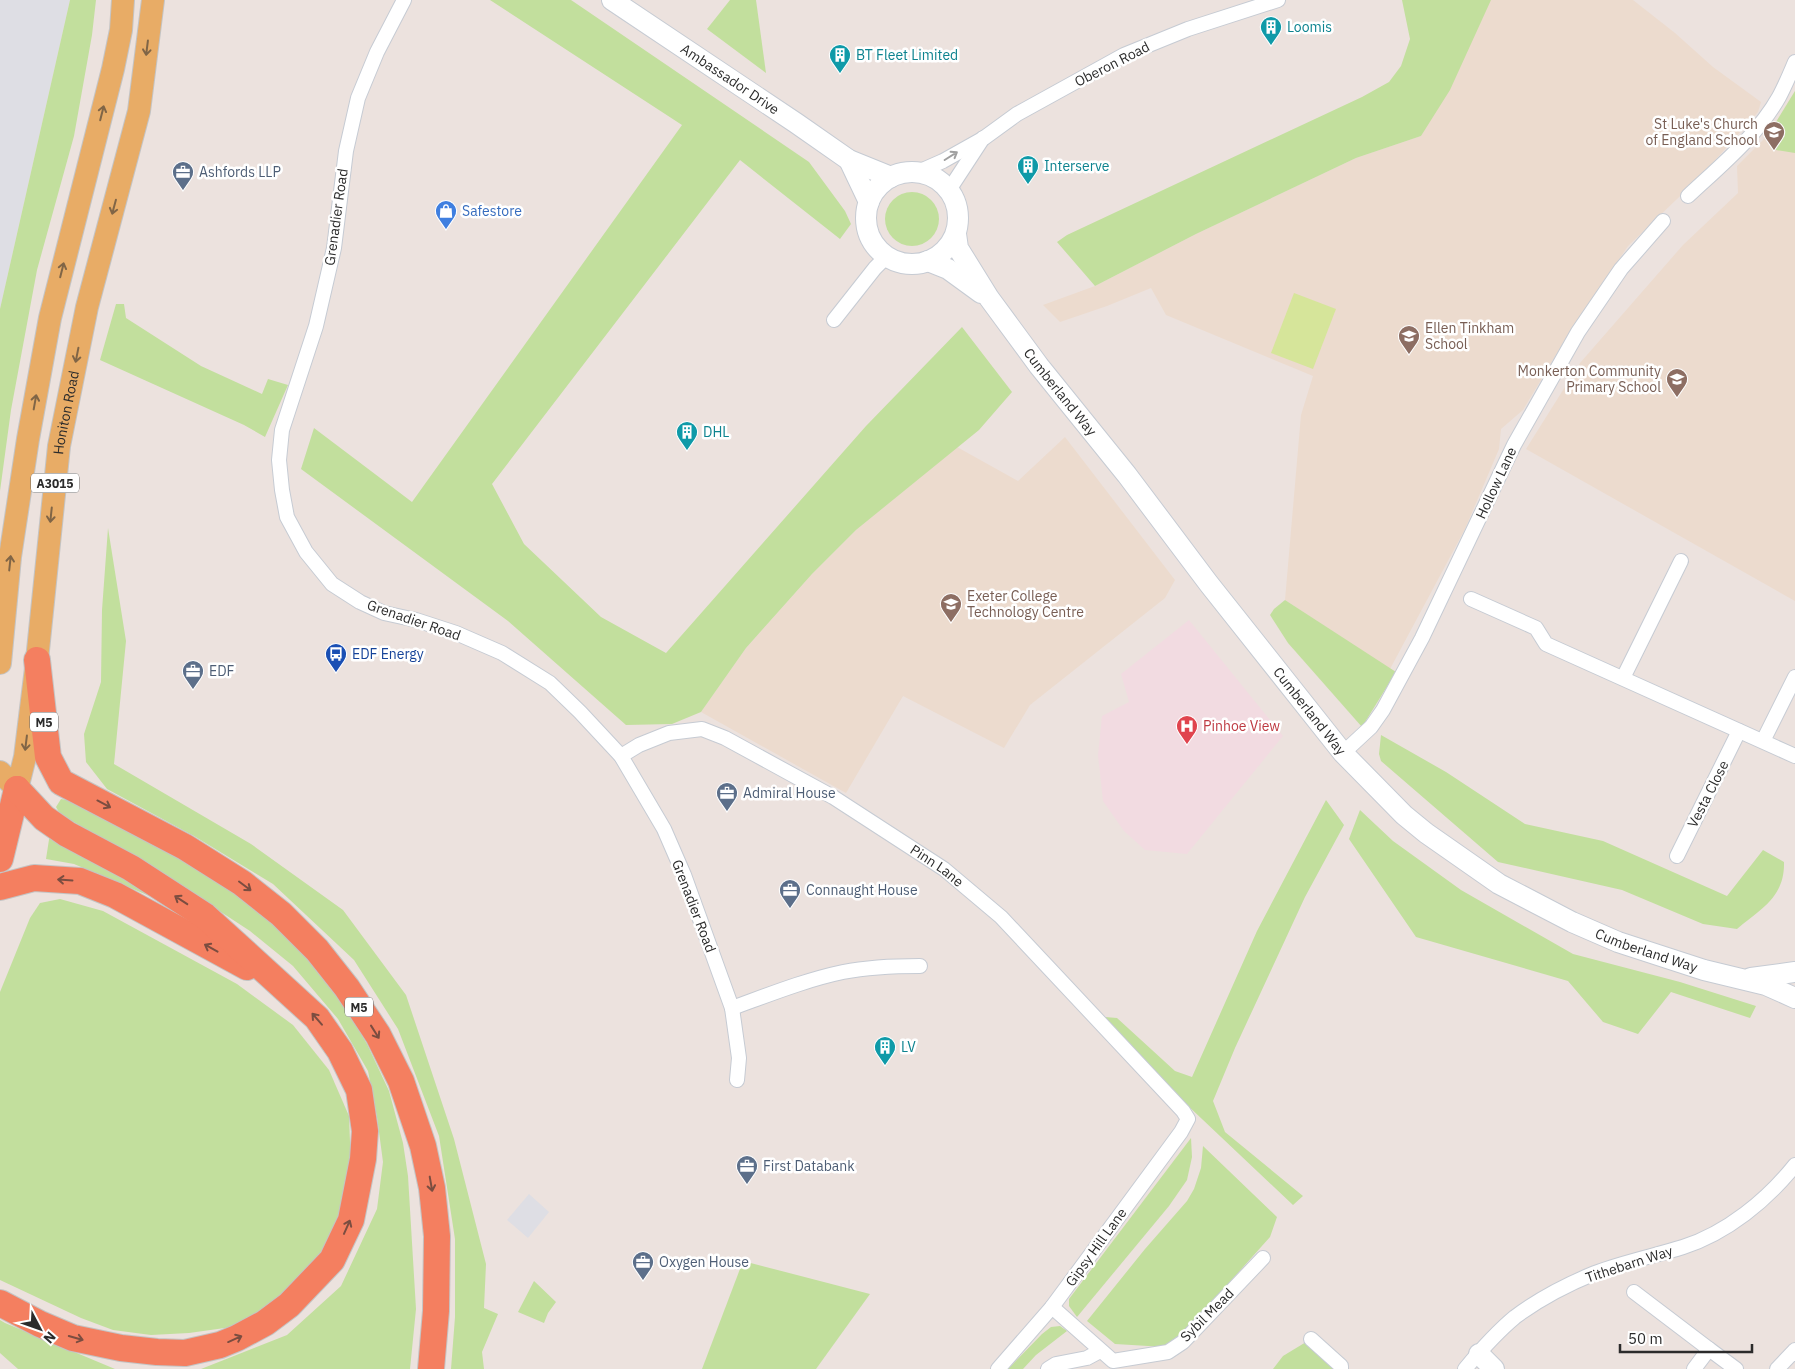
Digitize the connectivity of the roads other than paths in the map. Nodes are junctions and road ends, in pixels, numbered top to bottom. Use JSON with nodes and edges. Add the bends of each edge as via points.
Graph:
{"nodes":[{"id":1,"x":123,"y":0,"type":"edge"},
{"id":2,"x":153,"y":0,"type":"edge"},
{"id":3,"x":404,"y":0,"type":"edge"},
{"id":4,"x":612,"y":0,"type":"edge"},
{"id":5,"x":1278,"y":0,"type":"edge"},
{"id":6,"x":1795,"y":62,"type":"edge"},
{"id":7,"x":984,"y":138,"type":"junction"},
{"id":8,"x":848,"y":160,"type":"junction"},
{"id":9,"x":918,"y":172,"type":"junction"},
{"id":10,"x":891,"y":177,"type":"junction"},
{"id":11,"x":949,"y":190,"type":"junction"},
{"id":12,"x":1688,"y":196,"type":"dead end"},
{"id":13,"x":869,"y":202,"type":"junction"},
{"id":14,"x":1663,"y":221,"type":"dead end"},
{"id":15,"x":956,"y":234,"type":"junction"},
{"id":16,"x":887,"y":256,"type":"junction"},
{"id":17,"x":928,"y":261,"type":"junction"},
{"id":18,"x":989,"y":298,"type":"junction"},
{"id":19,"x":834,"y":320,"type":"dead end"},
{"id":20,"x":1681,"y":561,"type":"dead end"},
{"id":21,"x":1471,"y":599,"type":"dead end"},
{"id":22,"x":37,"y":660,"type":"junction"},
{"id":23,"x":0,"y":663,"type":"edge"},
{"id":24,"x":1795,"y":677,"type":"edge"},
{"id":25,"x":1623,"y":678,"type":"junction"},
{"id":26,"x":1740,"y":731,"type":"junction"},
{"id":27,"x":1763,"y":741,"type":"junction"},
{"id":28,"x":1343,"y":753,"type":"junction"},
{"id":29,"x":621,"y":756,"type":"junction"},
{"id":30,"x":1795,"y":756,"type":"edge"},
{"id":31,"x":61,"y":782,"type":"junction"},
{"id":32,"x":6,"y":785,"type":"edge"},
{"id":33,"x":1677,"y":856,"type":"dead end"},
{"id":34,"x":0,"y":860,"type":"edge"},
{"id":35,"x":0,"y":887,"type":"edge"},
{"id":36,"x":920,"y":966,"type":"dead end"},
{"id":37,"x":1795,"y":972,"type":"edge"},
{"id":38,"x":1746,"y":979,"type":"junction"},
{"id":39,"x":284,"y":988,"type":"junction"},
{"id":40,"x":1795,"y":998,"type":"edge"},
{"id":41,"x":732,"y":1008,"type":"junction"},
{"id":42,"x":737,"y":1080,"type":"dead end"},
{"id":43,"x":1188,"y":1119,"type":"joint"},
{"id":44,"x":1795,"y":1165,"type":"edge"},
{"id":45,"x":1263,"y":1258,"type":"dead end"},
{"id":46,"x":1634,"y":1292,"type":"dead end"},
{"id":47,"x":0,"y":1303,"type":"edge"},
{"id":48,"x":1052,"y":1307,"type":"junction"},
{"id":49,"x":1310,"y":1339,"type":"dead end"},
{"id":50,"x":1709,"y":1349,"type":"junction"},
{"id":51,"x":1795,"y":1350,"type":"edge"},
{"id":52,"x":1100,"y":1351,"type":"junction"},
{"id":53,"x":1478,"y":1354,"type":"junction"},
{"id":54,"x":1114,"y":1365,"type":"edge"},
{"id":55,"x":1342,"y":1368,"type":"edge"},
{"id":56,"x":431,"y":1369,"type":"edge"},
{"id":57,"x":998,"y":1369,"type":"edge"},
{"id":58,"x":1048,"y":1369,"type":"edge"},
{"id":59,"x":1465,"y":1369,"type":"edge"},
{"id":60,"x":1494,"y":1369,"type":"edge"},
{"id":61,"x":1694,"y":1369,"type":"edge"},
{"id":62,"x":1736,"y":1369,"type":"edge"},
{"id":63,"x":1777,"y":1369,"type":"edge"}],
"edges":[{"from":23,"to":1,"type":"main road","number":"A3015","one_way":true,"via":[[10,557],[49,325],[112,70],[121,30]]},
{"from":2,"to":22,"type":"main road","name":"Honiton Road","number":"A3015","one_way":true,"via":[[139,111],[87,307],[59,446]]},
{"from":3,"to":29,"type":"street","name":"Grenadier Road","via":[[358,98],[346,151],[334,248],[316,326],[282,430],[279,460],[287,516],[306,552],[332,584],[384,613],[456,633],[502,653],[550,683]]},
{"from":4,"to":8,"type":"main road","name":"Ambassador Drive"},
{"from":5,"to":7,"type":"street","name":"Oberon Road","via":[[1188,29],[1124,55],[1017,114]]},
{"from":6,"to":12,"type":"street","via":[[1778,98],[1758,126]]},
{"from":9,"to":7,"type":"street","name":"Oberon Road","one_way":true},
{"from":7,"to":11,"type":"street","name":"Oberon Road"},
{"from":8,"to":10,"type":"main road","name":"Ambassador Drive"},
{"from":8,"to":13,"type":"main road","name":"Ambassador Drive"},
{"from":9,"to":10,"type":"main road"},
{"from":9,"to":11,"type":"main road","via":[[935,178]]},
{"from":10,"to":13,"type":"main road"},
{"from":11,"to":15,"type":"main road","via":[[957,208]]},
{"from":13,"to":16,"type":"main road","via":[[868,229],[873,241]]},
{"from":14,"to":28,"type":"street","name":"Hollow Lane","via":[[1621,269],[1578,332],[1514,445],[1422,638],[1383,710],[1371,727]]},
{"from":15,"to":17,"type":"main road","via":[[939,256]]},
{"from":15,"to":18,"type":"main road","name":"Cumberland Way","via":[[958,248]]},
{"from":16,"to":17,"type":"main road","via":[[911,264]]},
{"from":16,"to":19,"type":"street"},
{"from":17,"to":18,"type":"main road","name":"Cumberland Way","via":[[948,269]]},
{"from":18,"to":28,"type":"main road","name":"Cumberland Way","via":[[1038,366]]},
{"from":20,"to":25,"type":"street"},
{"from":21,"to":25,"type":"street","via":[[1536,628],[1546,644]]},
{"from":22,"to":31,"type":"highway","number":"M5","via":[[48,757]]},
{"from":22,"to":32,"type":"main road","name":"Honiton Road","number":"A3015","one_way":true,"via":[[25,757]]},
{"from":24,"to":27,"type":"street"},
{"from":25,"to":26,"type":"street"},
{"from":26,"to":27,"type":"street"},
{"from":26,"to":33,"type":"street","name":"Vesta Close"},
{"from":27,"to":30,"type":"street"},
{"from":28,"to":38,"type":"main road","name":"Cumberland Way","via":[[1426,833],[1499,884],[1618,942],[1704,970]]},
{"from":29,"to":41,"type":"street","name":"Grenadier Road","via":[[664,829]]},
{"from":29,"to":43,"type":"street","name":"Pinn Lane","via":[[669,732],[702,729],[725,738],[865,817],[944,868],[1001,917]]},
{"from":31,"to":32,"type":"highway"},
{"from":31,"to":56,"type":"highway","number":"M5","one_way":true,"via":[[185,847],[242,883],[281,914],[317,950],[378,1035],[401,1081],[423,1146],[432,1188],[437,1236]]},
{"from":32,"to":34,"type":"highway","name":"Honiton Road"},
{"from":39,"to":32,"type":"highway","one_way":true,"via":[[205,916],[130,868],[66,834]]},
{"from":39,"to":35,"type":"highway","one_way":true,"via":[[115,895],[80,881],[34,878]]},
{"from":36,"to":41,"type":"street","via":[[887,966],[842,972]]},
{"from":37,"to":38,"type":"main road","name":"Cumberland Way"},
{"from":38,"to":40,"type":"main road","name":"Cumberland Way"},
{"from":47,"to":39,"type":"highway","one_way":true,"via":[[73,1338],[121,1348],[186,1353],[220,1345],[265,1323],[289,1305],[332,1260],[351,1220],[358,1188],[365,1131],[363,1106],[359,1090],[340,1052],[317,1018]]},
{"from":41,"to":42,"type":"street","name":"Grenadier Road","via":[[739,1058]]},
{"from":43,"to":48,"type":"street","name":"Gipsy Hill Lane"},
{"from":44,"to":53,"type":"street","name":"Tithebarn Way","via":[[1770,1192],[1735,1221],[1684,1246],[1605,1270],[1566,1286],[1517,1316]]},
{"from":45,"to":54,"type":"street","name":"Sybil Mead","via":[[1183,1342],[1168,1352]]},
{"from":46,"to":50,"type":"street"},
{"from":48,"to":52,"type":"street","name":"Sybil Mead"},
{"from":48,"to":57,"type":"street","name":"Gipsy Hill Lane"},
{"from":49,"to":55,"type":"street"},
{"from":50,"to":61,"type":"street"},
{"from":50,"to":62,"type":"street"},
{"from":51,"to":63,"type":"street"},
{"from":52,"to":54,"type":"street","name":"Sybil Mead"},
{"from":52,"to":58,"type":"street"},
{"from":53,"to":59,"type":"street","name":"Tithebarn Way"},
{"from":53,"to":60,"type":"main road"}]}
